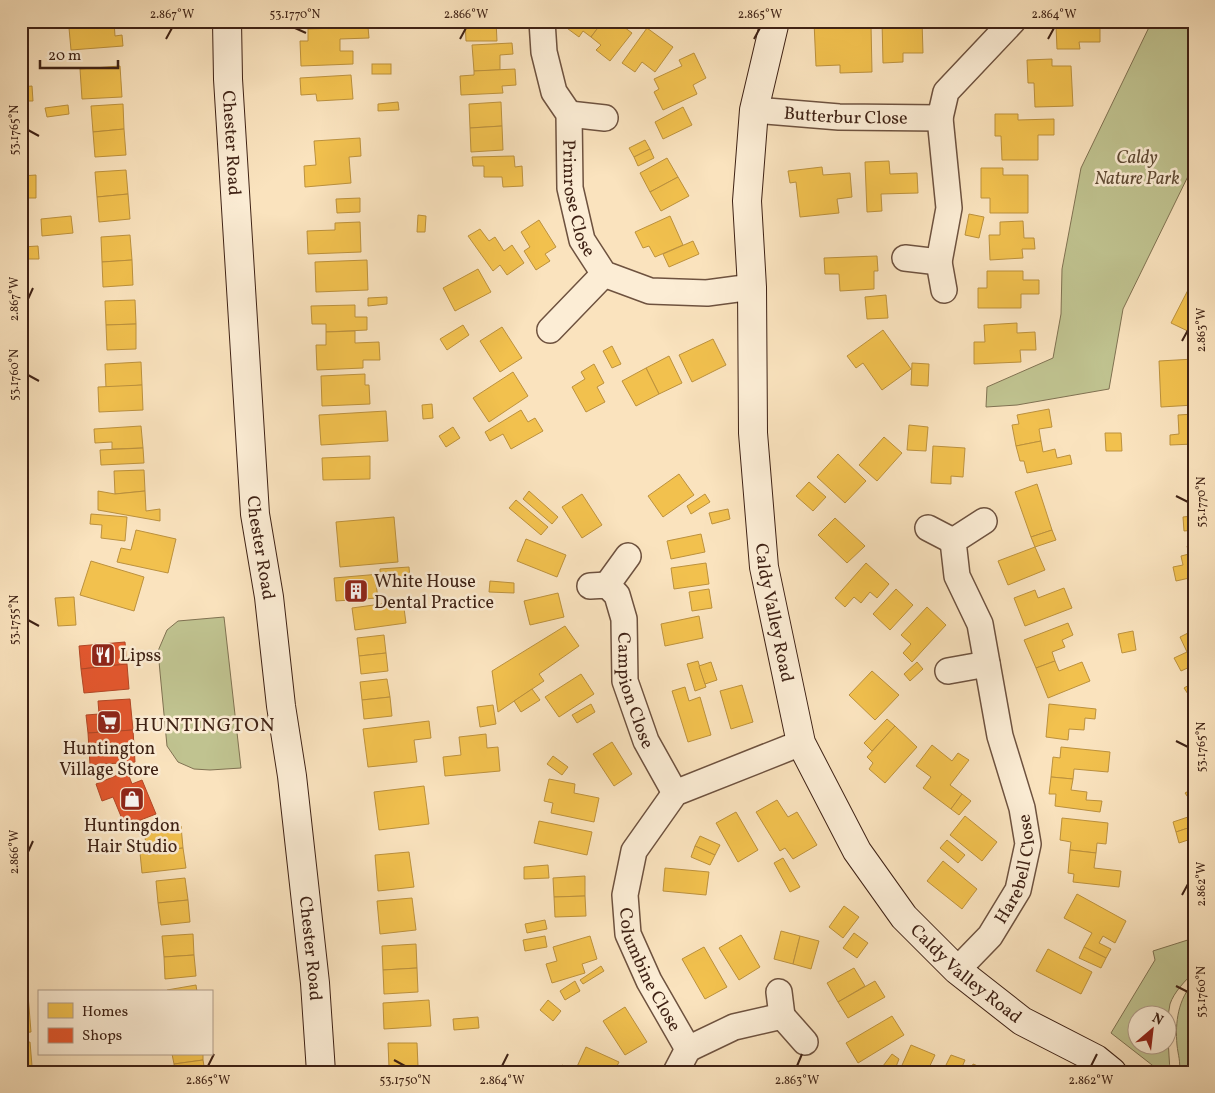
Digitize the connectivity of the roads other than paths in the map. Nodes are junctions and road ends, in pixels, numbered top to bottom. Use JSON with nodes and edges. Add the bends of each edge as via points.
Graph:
{"nodes":[{"id":1,"x":227,"y":21,"type":"edge"},
{"id":2,"x":542,"y":21,"type":"edge"},
{"id":3,"x":775,"y":21,"type":"edge"},
{"id":4,"x":1013,"y":21,"type":"edge"},
{"id":5,"x":754,"y":110,"type":"junction"},
{"id":6,"x":569,"y":114,"type":"junction"},
{"id":7,"x":605,"y":118,"type":"dead end"},
{"id":8,"x":940,"y":118,"type":"junction"},
{"id":9,"x":905,"y":258,"type":"dead end"},
{"id":10,"x":939,"y":262,"type":"junction"},
{"id":11,"x":604,"y":274,"type":"junction"},
{"id":12,"x":752,"y":287,"type":"junction"},
{"id":13,"x":944,"y":290,"type":"dead end"},
{"id":14,"x":550,"y":330,"type":"dead end"},
{"id":15,"x":984,"y":521,"type":"dead end"},
{"id":16,"x":928,"y":528,"type":"dead end"},
{"id":17,"x":954,"y":541,"type":"junction"},
{"id":18,"x":628,"y":556,"type":"dead end"},
{"id":19,"x":987,"y":664,"type":"junction"},
{"id":20,"x":948,"y":671,"type":"dead end"},
{"id":21,"x":801,"y":743,"type":"junction"},
{"id":22,"x":675,"y":793,"type":"junction"},
{"id":23,"x":957,"y":970,"type":"junction"},
{"id":24,"x":805,"y":1042,"type":"dead end"},
{"id":25,"x":688,"y":1049,"type":"junction"},
{"id":26,"x":321,"y":1072,"type":"edge"},
{"id":27,"x":676,"y":1072,"type":"edge"},
{"id":28,"x":1112,"y":1072,"type":"edge"}],
"edges":[{"from":1,"to":26,"type":"street","name":"Chester Road","via":[[255,514],[292,776],[315,983]]},
{"from":2,"to":6,"type":"street","name":"Primrose Close","via":[[544,52],[554,92]]},
{"from":3,"to":5,"type":"street","name":"Caldy Valley Road"},
{"from":4,"to":8,"type":"street","via":[[946,92]]},
{"from":5,"to":8,"type":"street","name":"Butterbur Close","via":[[839,117]]},
{"from":5,"to":12,"type":"street","name":"Caldy Valley Road","via":[[747,201]]},
{"from":6,"to":7,"type":"street","name":"Primrose Close"},
{"from":6,"to":11,"type":"street","name":"Primrose Close","via":[[570,188],[582,240]]},
{"from":8,"to":10,"type":"street","via":[[948,208]]},
{"from":9,"to":10,"type":"street"},
{"from":10,"to":13,"type":"street"},
{"from":11,"to":12,"type":"street","name":"Primrose Close","via":[[650,291],[707,293]]},
{"from":11,"to":14,"type":"street","name":"Primrose Close"},
{"from":12,"to":21,"type":"street","name":"Caldy Valley Road","via":[[753,433],[764,567]]},
{"from":15,"to":17,"type":"street"},
{"from":16,"to":17,"type":"street"},
{"from":17,"to":19,"type":"street","name":"Harebell Close","via":[[957,576],[980,624]]},
{"from":18,"to":22,"type":"street","name":"Campion Close","via":[[599,585],[617,595],[624,619],[625,681],[646,741]]},
{"from":19,"to":20,"type":"street"},
{"from":19,"to":23,"type":"street","name":"Harebell Close","via":[[1000,736],[1022,808],[1028,844],[1018,890],[990,936]]},
{"from":21,"to":22,"type":"street"},
{"from":21,"to":23,"type":"street","name":"Caldy Valley Road","via":[[857,851],[904,917]]},
{"from":22,"to":25,"type":"street","name":"Columbine Close","via":[[634,851],[625,895],[628,934],[649,981]]},
{"from":23,"to":28,"type":"street","name":"Caldy Valley Road","via":[[1022,1021],[1096,1059]]},
{"from":24,"to":25,"type":"street","name":"Columbine Close","via":[[781,1004]]},
{"from":25,"to":27,"type":"street","name":"Columbine Close"}]}
